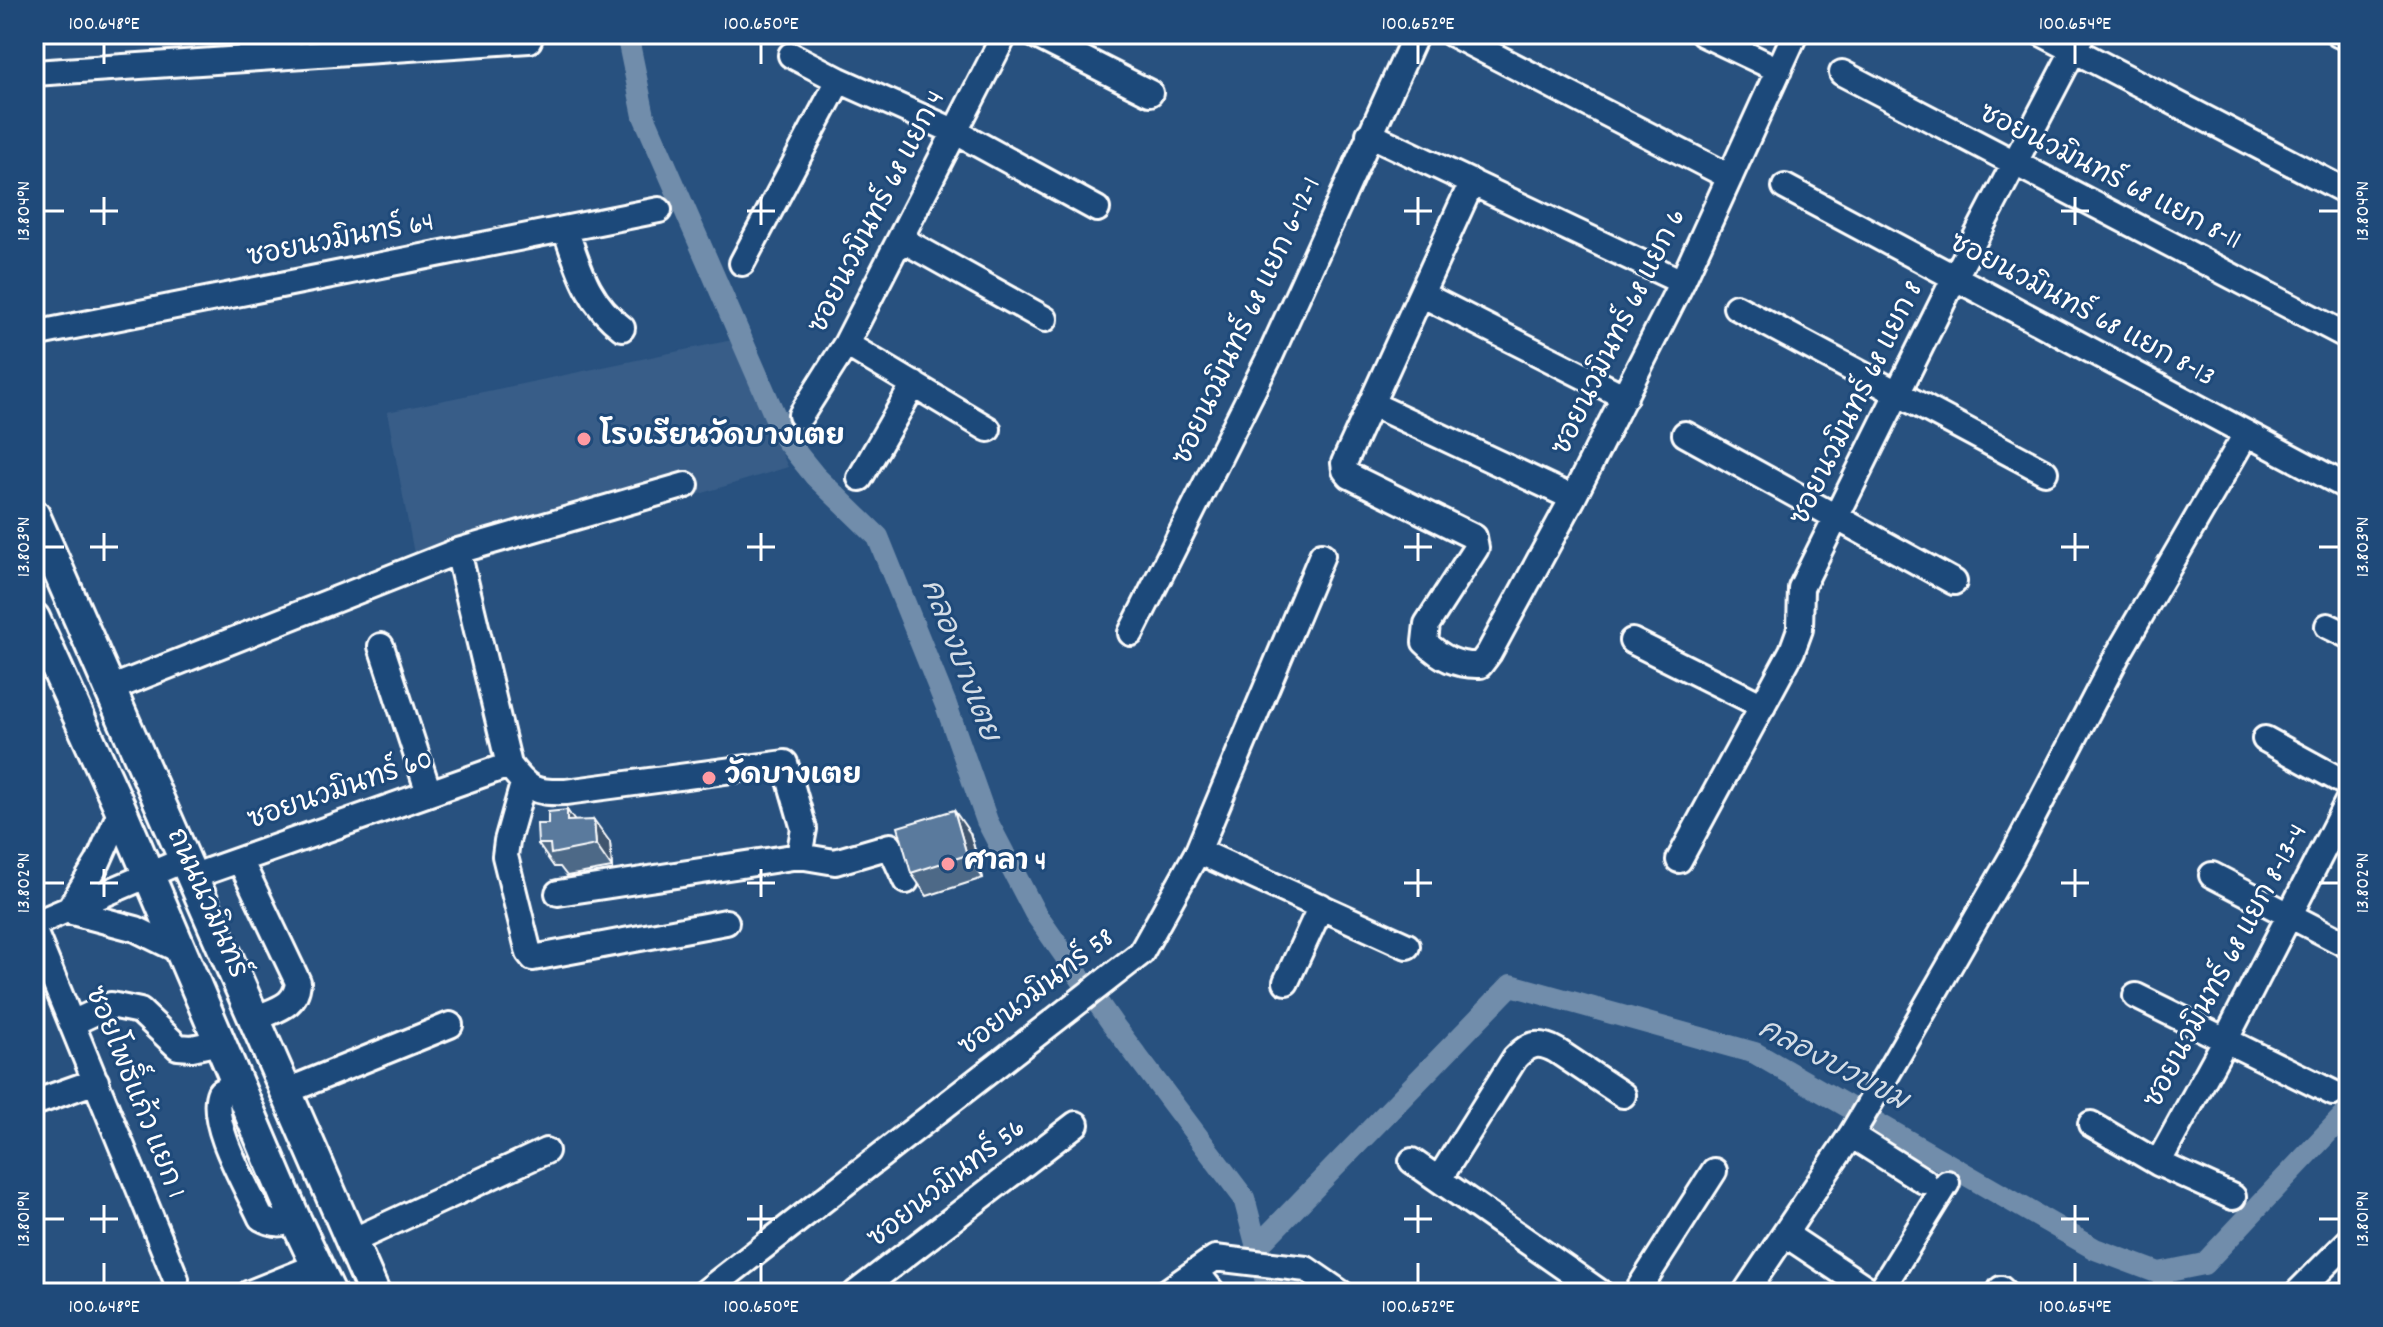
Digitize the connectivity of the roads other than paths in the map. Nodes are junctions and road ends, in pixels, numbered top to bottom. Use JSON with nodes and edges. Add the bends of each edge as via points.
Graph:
{"nodes":[{"id":1,"x":1005,"y":34,"type":"edge"},
{"id":2,"x":1033,"y":34,"type":"edge"},
{"id":3,"x":1416,"y":34,"type":"edge"},
{"id":4,"x":1452,"y":34,"type":"edge"},
{"id":5,"x":1703,"y":34,"type":"edge"},
{"id":6,"x":1795,"y":34,"type":"edge"},
{"id":7,"x":2043,"y":34,"type":"edge"},
{"id":8,"x":2338,"y":34,"type":"edge"},
{"id":9,"x":2349,"y":39,"type":"edge"},
{"id":10,"x":529,"y":40,"type":"dead end"},
{"id":11,"x":2078,"y":42,"type":"edge"},
{"id":12,"x":791,"y":55,"type":"dead end"},
{"id":13,"x":1779,"y":70,"type":"junction"},
{"id":14,"x":34,"y":73,"type":"edge"},
{"id":15,"x":1842,"y":73,"type":"dead end"},
{"id":16,"x":839,"y":80,"type":"junction"},
{"id":17,"x":1150,"y":93,"type":"dead end"},
{"id":18,"x":956,"y":132,"type":"junction"},
{"id":19,"x":1369,"y":134,"type":"junction"},
{"id":20,"x":2015,"y":165,"type":"junction"},
{"id":21,"x":1730,"y":177,"type":"junction"},
{"id":22,"x":1472,"y":182,"type":"junction"},
{"id":23,"x":1785,"y":187,"type":"dead end"},
{"id":24,"x":2349,"y":193,"type":"edge"},
{"id":25,"x":1097,"y":209,"type":"dead end"},
{"id":26,"x":659,"y":210,"type":"dead end"},
{"id":27,"x":565,"y":229,"type":"junction"},
{"id":28,"x":901,"y":239,"type":"junction"},
{"id":29,"x":742,"y":263,"type":"dead end"},
{"id":30,"x":1955,"y":277,"type":"junction"},
{"id":31,"x":1682,"y":282,"type":"junction"},
{"id":32,"x":1421,"y":294,"type":"junction"},
{"id":33,"x":1736,"y":307,"type":"dead end"},
{"id":34,"x":1045,"y":319,"type":"dead end"},
{"id":35,"x":622,"y":328,"type":"dead end"},
{"id":36,"x":34,"y":334,"type":"edge"},
{"id":37,"x":2349,"y":337,"type":"edge"},
{"id":38,"x":846,"y":344,"type":"junction"},
{"id":39,"x":914,"y":384,"type":"junction"},
{"id":40,"x":1897,"y":395,"type":"junction"},
{"id":41,"x":1625,"y":397,"type":"junction"},
{"id":42,"x":1372,"y":404,"type":"junction"},
{"id":43,"x":801,"y":415,"type":"dead end"},
{"id":44,"x":988,"y":429,"type":"dead end"},
{"id":45,"x":1685,"y":434,"type":"dead end"},
{"id":46,"x":2246,"y":434,"type":"junction"},
{"id":47,"x":2045,"y":472,"type":"dead end"},
{"id":48,"x":860,"y":478,"type":"dead end"},
{"id":49,"x":686,"y":485,"type":"dead end"},
{"id":50,"x":2349,"y":488,"type":"edge"},
{"id":51,"x":1573,"y":498,"type":"junction"},
{"id":52,"x":34,"y":515,"type":"edge"},
{"id":53,"x":1837,"y":519,"type":"junction"},
{"id":54,"x":458,"y":551,"type":"junction"},
{"id":55,"x":1322,"y":555,"type":"dead end"},
{"id":56,"x":1954,"y":582,"type":"dead end"},
{"id":57,"x":34,"y":618,"type":"edge"},
{"id":58,"x":1131,"y":633,"type":"dead end"},
{"id":59,"x":1632,"y":641,"type":"dead end"},
{"id":60,"x":381,"y":646,"type":"dead end"},
{"id":61,"x":110,"y":689,"type":"junction"},
{"id":62,"x":1763,"y":706,"type":"junction"},
{"id":63,"x":2265,"y":739,"type":"dead end"},
{"id":64,"x":516,"y":775,"type":"junction"},
{"id":65,"x":2349,"y":785,"type":"edge"},
{"id":66,"x":429,"y":793,"type":"junction"},
{"id":67,"x":2349,"y":799,"type":"edge"},
{"id":68,"x":121,"y":810,"type":"junction"},
{"id":69,"x":1198,"y":851,"type":"junction"},
{"id":70,"x":799,"y":856,"type":"junction"},
{"id":71,"x":240,"y":860,"type":"junction"},
{"id":72,"x":1679,"y":860,"type":"dead end"},
{"id":73,"x":190,"y":868,"type":"junction"},
{"id":74,"x":2212,"y":875,"type":"dead end"},
{"id":75,"x":148,"y":876,"type":"junction"},
{"id":76,"x":906,"y":881,"type":"edge"},
{"id":77,"x":558,"y":893,"type":"dead end"},
{"id":78,"x":1321,"y":906,"type":"junction"},
{"id":79,"x":68,"y":911,"type":"junction"},
{"id":80,"x":2291,"y":915,"type":"junction"},
{"id":81,"x":726,"y":922,"type":"dead end"},
{"id":82,"x":34,"y":924,"type":"edge"},
{"id":83,"x":34,"y":931,"type":"edge"},
{"id":84,"x":1407,"y":946,"type":"dead end"},
{"id":85,"x":2349,"y":946,"type":"edge"},
{"id":86,"x":181,"y":951,"type":"junction"},
{"id":87,"x":1286,"y":982,"type":"dead end"},
{"id":88,"x":2136,"y":996,"type":"dead end"},
{"id":89,"x":255,"y":1019,"type":"junction"},
{"id":90,"x":72,"y":1023,"type":"junction"},
{"id":91,"x":450,"y":1025,"type":"dead end"},
{"id":92,"x":2225,"y":1041,"type":"junction"},
{"id":93,"x":220,"y":1042,"type":"junction"},
{"id":94,"x":96,"y":1081,"type":"junction"},
{"id":95,"x":287,"y":1091,"type":"junction"},
{"id":96,"x":2333,"y":1093,"type":"dead end"},
{"id":97,"x":1623,"y":1095,"type":"dead end"},
{"id":98,"x":34,"y":1103,"type":"edge"},
{"id":99,"x":1076,"y":1124,"type":"dead end"},
{"id":100,"x":2091,"y":1124,"type":"dead end"},
{"id":101,"x":1854,"y":1128,"type":"junction"},
{"id":102,"x":546,"y":1151,"type":"dead end"},
{"id":103,"x":1412,"y":1161,"type":"dead end"},
{"id":104,"x":2158,"y":1163,"type":"junction"},
{"id":105,"x":1714,"y":1171,"type":"dead end"},
{"id":106,"x":1439,"y":1179,"type":"junction"},
{"id":107,"x":2233,"y":1197,"type":"dead end"},
{"id":108,"x":1785,"y":1234,"type":"junction"},
{"id":109,"x":352,"y":1241,"type":"junction"},
{"id":110,"x":2348,"y":1243,"type":"edge"},
{"id":111,"x":1206,"y":1264,"type":"junction"},
{"id":112,"x":317,"y":1266,"type":"junction"},
{"id":113,"x":176,"y":1279,"type":"dead end"},
{"id":114,"x":1872,"y":1290,"type":"edge"},
{"id":115,"x":250,"y":1293,"type":"edge"},
{"id":116,"x":330,"y":1293,"type":"edge"},
{"id":117,"x":374,"y":1293,"type":"edge"},
{"id":118,"x":704,"y":1293,"type":"edge"},
{"id":119,"x":856,"y":1293,"type":"edge"},
{"id":120,"x":1165,"y":1293,"type":"edge"},
{"id":121,"x":1213,"y":1293,"type":"edge"},
{"id":122,"x":1341,"y":1293,"type":"edge"},
{"id":123,"x":1601,"y":1293,"type":"edge"},
{"id":124,"x":1636,"y":1293,"type":"edge"},
{"id":125,"x":1745,"y":1293,"type":"edge"},
{"id":126,"x":2297,"y":1293,"type":"edge"}],
"edges":[{"from":1,"to":18,"type":"street","name":"ซอยนวมินทร์ 68 แยก 4"},
{"from":2,"to":17,"type":"street"},
{"from":3,"to":19,"type":"street","name":"ซอยนวมินทร์ 68 แยก 6-12-1"},
{"from":4,"to":21,"type":"street"},
{"from":5,"to":13,"type":"street"},
{"from":6,"to":13,"type":"street","name":"ซอยนวมินทร์ 68 แยก 6"},
{"from":7,"to":11,"type":"street"},
{"from":8,"to":9,"type":"street"},
{"from":10,"to":14,"type":"street"},
{"from":11,"to":20,"type":"street","name":"ซอยนวมินทร์ 68 แยก 8"},
{"from":11,"to":24,"type":"street"},
{"from":12,"to":16,"type":"street"},
{"from":13,"to":21,"type":"street","name":"ซอยนวมินทร์ 68 แยก 6"},
{"from":15,"to":20,"type":"street","name":"ซอยนวมินทร์ 68 แยก 8-11"},
{"from":16,"to":18,"type":"street"},
{"from":16,"to":29,"type":"street"},
{"from":18,"to":25,"type":"street"},
{"from":18,"to":28,"type":"street","name":"ซอยนวมินทร์ 68 แยก 4"},
{"from":19,"to":22,"type":"street"},
{"from":19,"to":58,"type":"street","name":"ซอยนวมินทร์ 68 แยก 6-12-1","via":[[1271,354]]},
{"from":20,"to":30,"type":"street","name":"ซอยนวมินทร์ 68 แยก 8"},
{"from":20,"to":37,"type":"street","name":"ซอยนวมินทร์ 68 แยก 8-11"},
{"from":21,"to":31,"type":"street","name":"ซอยนวมินทร์ 68 แยก 6"},
{"from":22,"to":31,"type":"street"},
{"from":22,"to":32,"type":"street"},
{"from":23,"to":30,"type":"street","name":"ซอยนวมินทร์ 68 แยก 8-13"},
{"from":26,"to":27,"type":"street","name":"ซอยนวมินทร์ 64"},
{"from":27,"to":35,"type":"street","via":[[593,299]]},
{"from":27,"to":36,"type":"street","name":"ซอยนวมินทร์ 64"},
{"from":28,"to":34,"type":"street"},
{"from":28,"to":38,"type":"street","name":"ซอยนวมินทร์ 68 แยก 4"},
{"from":30,"to":40,"type":"street","name":"ซอยนวมินทร์ 68 แยก 8"},
{"from":30,"to":46,"type":"street","name":"ซอยนวมินทร์ 68 แยก 8-13"},
{"from":31,"to":41,"type":"street","name":"ซอยนวมินทร์ 68 แยก 6"},
{"from":32,"to":41,"type":"street"},
{"from":32,"to":42,"type":"street"},
{"from":33,"to":40,"type":"street"},
{"from":38,"to":39,"type":"street"},
{"from":38,"to":43,"type":"street","name":"ซอยนวมินทร์ 68 แยก 4"},
{"from":39,"to":44,"type":"street"},
{"from":39,"to":48,"type":"street"},
{"from":40,"to":47,"type":"street"},
{"from":40,"to":53,"type":"street","name":"ซอยนวมินทร์ 68 แยก 8"},
{"from":41,"to":51,"type":"street","name":"ซอยนวมินทร์ 68 แยก 6"},
{"from":42,"to":51,"type":"street"},
{"from":42,"to":51,"type":"street","name":"ซอยนวมินทร์ 68 แยก 6","via":[[1345,470],[1474,537],[1476,548],[1427,624],[1425,642],[1438,654],[1464,666],[1480,665]]},
{"from":45,"to":53,"type":"street"},
{"from":46,"to":50,"type":"street","name":"ซอยนวมินทร์ 68 แยก 8-13"},
{"from":46,"to":101,"type":"street","via":[[2117,656],[2012,857]]},
{"from":49,"to":54,"type":"street"},
{"from":52,"to":61,"type":"main road","name":"ถนนนวมินทร์"},
{"from":53,"to":56,"type":"street"},
{"from":53,"to":62,"type":"street","name":"ซอยนวมินทร์ 68 แยก 8","via":[[1801,588],[1797,641]]},
{"from":54,"to":61,"type":"street"},
{"from":54,"to":64,"type":"street"},
{"from":55,"to":69,"type":"street","name":"ซอยนวมินทร์ 58"},
{"from":57,"to":68,"type":"main road","name":"ถนนนวมินทร์"},
{"from":59,"to":62,"type":"street"},
{"from":60,"to":66,"type":"street"},
{"from":61,"to":73,"type":"main road","name":"ถนนนวมินทร์"},
{"from":62,"to":72,"type":"street"},
{"from":63,"to":65,"type":"street"},
{"from":64,"to":66,"type":"street","name":"ซอยนวมินทร์ 60"},
{"from":64,"to":70,"type":"street","via":[[541,793],[566,792],[785,763],[804,829]]},
{"from":64,"to":81,"type":"street","via":[[505,856],[533,958]]},
{"from":66,"to":71,"type":"street","name":"ซอยนวมินทร์ 60"},
{"from":67,"to":80,"type":"street","name":"ซอยนวมินทร์ 68 แยก 8-13-4"},
{"from":68,"to":75,"type":"main road","name":"ถนนนวมินทร์"},
{"from":68,"to":79,"type":"street"},
{"from":69,"to":78,"type":"street"},
{"from":69,"to":118,"type":"street","name":"ซอยนวมินทร์ 58","via":[[1141,953]]},
{"from":70,"to":76,"type":"street","via":[[835,862],[890,846]]},
{"from":70,"to":77,"type":"street"},
{"from":71,"to":73,"type":"street","name":"ซอยนวมินทร์ 60"},
{"from":71,"to":89,"type":"street","via":[[298,982],[290,1003]]},
{"from":73,"to":75,"type":"street","name":"ซอยนวมินทร์ 60"},
{"from":73,"to":89,"type":"main road","name":"ถนนนวมินทร์"},
{"from":74,"to":80,"type":"street"},
{"from":75,"to":79,"type":"street","name":"ซอยนวมินทร์ 60"},
{"from":75,"to":86,"type":"main road","name":"ถนนนวมินทร์"},
{"from":78,"to":84,"type":"street"},
{"from":78,"to":87,"type":"street"},
{"from":79,"to":82,"type":"street","name":"ซอยนวมินทร์ 60"},
{"from":79,"to":86,"type":"street","via":[[136,929]]},
{"from":80,"to":85,"type":"street"},
{"from":80,"to":92,"type":"street","name":"ซอยนวมินทร์ 68 แยก 8-13-4"},
{"from":83,"to":90,"type":"street","name":"ซอยโพธิ์แก้ว แยก 1"},
{"from":86,"to":93,"type":"main road","name":"ถนนนวมินทร์"},
{"from":88,"to":92,"type":"street"},
{"from":89,"to":95,"type":"main road","name":"ถนนนวมินทร์"},
{"from":90,"to":93,"type":"street","via":[[111,1005],[140,1011],[178,1047]]},
{"from":90,"to":94,"type":"street","name":"ซอยโพธิ์แก้ว แยก 1"},
{"from":91,"to":95,"type":"street"},
{"from":92,"to":96,"type":"street"},
{"from":92,"to":104,"type":"street","name":"ซอยนวมินทร์ 68 แยก 8-13-4"},
{"from":93,"to":112,"type":"main road","name":"ถนนนวมินทร์"},
{"from":94,"to":98,"type":"street"},
{"from":94,"to":113,"type":"street","name":"ซอยโพธิ์แก้ว แยก 1"},
{"from":95,"to":109,"type":"main road","name":"ถนนนวมินทร์"},
{"from":97,"to":106,"type":"street","via":[[1546,1045],[1524,1048]]},
{"from":99,"to":119,"type":"street","name":"ซอยนวมินทร์ 56"},
{"from":100,"to":104,"type":"street"},
{"from":101,"to":108,"type":"street"},
{"from":101,"to":114,"type":"street","via":[[1936,1182]]},
{"from":102,"to":109,"type":"street"},
{"from":103,"to":106,"type":"street"},
{"from":104,"to":107,"type":"street"},
{"from":105,"to":124,"type":"street"},
{"from":106,"to":123,"type":"street"},
{"from":108,"to":114,"type":"street"},
{"from":108,"to":125,"type":"street"},
{"from":109,"to":117,"type":"main road","name":"ถนนนวมินทร์"},
{"from":110,"to":126,"type":"street"},
{"from":111,"to":120,"type":"street"},
{"from":111,"to":121,"type":"street"},
{"from":111,"to":122,"type":"street","via":[[1306,1269]]},
{"from":112,"to":115,"type":"street"},
{"from":112,"to":116,"type":"main road","name":"ถนนนวมินทร์"}]}
